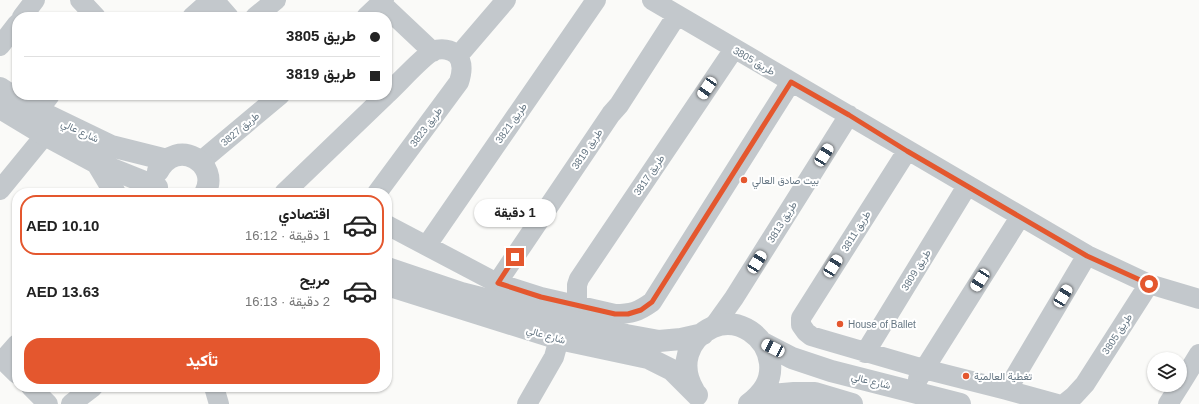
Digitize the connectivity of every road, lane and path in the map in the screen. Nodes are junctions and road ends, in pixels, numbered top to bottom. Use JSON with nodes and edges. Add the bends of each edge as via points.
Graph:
{"nodes":[{"id":1,"x":35,"y":0,"type":"edge"},
{"id":2,"x":80,"y":0,"type":"edge"},
{"id":3,"x":213,"y":0,"type":"edge"},
{"id":4,"x":276,"y":0,"type":"edge"},
{"id":5,"x":506,"y":0,"type":"edge"},
{"id":6,"x":596,"y":0,"type":"edge"},
{"id":7,"x":652,"y":0,"type":"edge"},
{"id":8,"x":383,"y":1,"type":"edge"},
{"id":9,"x":26,"y":12,"type":"edge"},
{"id":10,"x":91,"y":12,"type":"edge"},
{"id":11,"x":198,"y":12,"type":"edge"},
{"id":12,"x":224,"y":12,"type":"edge"},
{"id":13,"x":261,"y":12,"type":"edge"},
{"id":14,"x":371,"y":12,"type":"edge"},
{"id":15,"x":677,"y":15,"type":"junction"},
{"id":16,"x":12,"y":30,"type":"edge"},
{"id":17,"x":0,"y":46,"type":"edge"},
{"id":18,"x":734,"y":49,"type":"junction"},
{"id":19,"x":433,"y":52,"type":"junction"},
{"id":20,"x":458,"y":56,"type":"junction"},
{"id":21,"x":791,"y":82,"type":"junction"},
{"id":22,"x":0,"y":88,"type":"edge"},
{"id":23,"x":392,"y":89,"type":"edge"},
{"id":24,"x":12,"y":96,"type":"edge"},
{"id":25,"x":18,"y":100,"type":"edge"},
{"id":26,"x":274,"y":100,"type":"edge"},
{"id":27,"x":380,"y":100,"type":"edge"},
{"id":28,"x":44,"y":103,"type":"edge"},
{"id":29,"x":0,"y":108,"type":"edge"},
{"id":30,"x":849,"y":115,"type":"junction"},
{"id":31,"x":45,"y":135,"type":"junction"},
{"id":32,"x":907,"y":151,"type":"junction"},
{"id":33,"x":167,"y":160,"type":"junction"},
{"id":34,"x":200,"y":162,"type":"junction"},
{"id":35,"x":97,"y":163,"type":"junction"},
{"id":36,"x":967,"y":186,"type":"junction"},
{"id":37,"x":112,"y":188,"type":"edge"},
{"id":38,"x":151,"y":188,"type":"edge"},
{"id":39,"x":158,"y":188,"type":"edge"},
{"id":40,"x":211,"y":188,"type":"edge"},
{"id":41,"x":289,"y":188,"type":"edge"},
{"id":42,"x":381,"y":188,"type":"edge"},
{"id":43,"x":0,"y":190,"type":"edge"},
{"id":44,"x":1020,"y":217,"type":"junction"},
{"id":45,"x":392,"y":228,"type":"edge"},
{"id":46,"x":427,"y":245,"type":"junction"},
{"id":47,"x":1087,"y":256,"type":"junction"},
{"id":48,"x":392,"y":270,"type":"edge"},
{"id":49,"x":498,"y":283,"type":"junction"},
{"id":50,"x":1149,"y":284,"type":"junction"},
{"id":51,"x":392,"y":287,"type":"edge"},
{"id":52,"x":740,"y":288,"type":"junction"},
{"id":53,"x":1199,"y":299,"type":"edge"},
{"id":54,"x":577,"y":314,"type":"junction"},
{"id":55,"x":742,"y":326,"type":"junction"},
{"id":56,"x":708,"y":330,"type":"junction"},
{"id":57,"x":559,"y":340,"type":"junction"},
{"id":58,"x":763,"y":343,"type":"junction"},
{"id":59,"x":12,"y":349,"type":"edge"},
{"id":60,"x":865,"y":353,"type":"junction"},
{"id":61,"x":1199,"y":354,"type":"edge"},
{"id":62,"x":1,"y":359,"type":"edge"},
{"id":63,"x":12,"y":369,"type":"edge"},
{"id":64,"x":924,"y":369,"type":"junction"},
{"id":65,"x":1085,"y":384,"type":"junction"},
{"id":66,"x":1007,"y":390,"type":"junction"},
{"id":67,"x":910,"y":391,"type":"junction"},
{"id":68,"x":36,"y":392,"type":"edge"},
{"id":69,"x":87,"y":392,"type":"edge"},
{"id":70,"x":215,"y":392,"type":"edge"},
{"id":71,"x":1174,"y":396,"type":"edge"},
{"id":72,"x":754,"y":400,"type":"edge"},
{"id":73,"x":701,"y":401,"type":"edge"},
{"id":74,"x":48,"y":404,"type":"edge"},
{"id":75,"x":71,"y":404,"type":"edge"},
{"id":76,"x":219,"y":404,"type":"edge"},
{"id":77,"x":527,"y":404,"type":"edge"},
{"id":78,"x":852,"y":404,"type":"edge"},
{"id":79,"x":960,"y":404,"type":"edge"},
{"id":80,"x":1057,"y":404,"type":"edge"},
{"id":81,"x":1064,"y":404,"type":"edge"},
{"id":82,"x":1088,"y":404,"type":"edge"}],
"edges":[{"from":1,"to":9,"type":"street"},
{"from":2,"to":10,"type":"street"},
{"from":3,"to":11,"type":"street"},
{"from":3,"to":12,"type":"street"},
{"from":4,"to":13,"type":"street"},
{"from":5,"to":20,"type":"street"},
{"from":6,"to":46,"type":"street","name":"طريق 3821"},
{"from":7,"to":15,"type":"street","name":"طريق 3805"},
{"from":8,"to":14,"type":"street"},
{"from":8,"to":19,"type":"street"},
{"from":15,"to":18,"type":"street","name":"طريق 3805"},
{"from":15,"to":49,"type":"street","name":"طريق 3819","via":[[620,105],[611,114]]},
{"from":16,"to":17,"type":"street"},
{"from":18,"to":21,"type":"street","name":"طريق 3805"},
{"from":18,"to":54,"type":"street","name":"طريق 3817","via":[[584,270],[577,285]]},
{"from":19,"to":20,"type":"street","via":[[446,50]]},
{"from":19,"to":23,"type":"street"},
{"from":20,"to":42,"type":"street","name":"طريق 3823","via":[[462,73],[459,82]]},
{"from":21,"to":30,"type":"street","name":"طريق 3805"},
{"from":21,"to":54,"type":"street","via":[[652,302],[641,310],[628,314]]},
{"from":22,"to":24,"type":"street","name":"شارع عالي"},
{"from":25,"to":28,"type":"street","name":"شارع عالي","via":[[26,105]]},
{"from":26,"to":34,"type":"street","name":"طريق 3827"},
{"from":27,"to":41,"type":"street"},
{"from":28,"to":33,"type":"street","name":"شارع عالي","via":[[111,146]]},
{"from":29,"to":31,"type":"street","name":"شارع عالي"},
{"from":30,"to":32,"type":"street","name":"طريق 3805"},
{"from":30,"to":52,"type":"street","name":"طريق 3813"},
{"from":31,"to":35,"type":"street","name":"شارع عالي"},
{"from":31,"to":43,"type":"street"},
{"from":32,"to":36,"type":"street","name":"طريق 3805"},
{"from":32,"to":60,"type":"street","name":"طريق 3811","via":[[801,318],[801,325],[811,336]]},
{"from":33,"to":34,"type":"street","via":[[187,155]]},
{"from":33,"to":39,"type":"street","via":[[158,172]]},
{"from":34,"to":40,"type":"street","via":[[208,175]]},
{"from":35,"to":37,"type":"street"},
{"from":35,"to":38,"type":"street","name":"شارع عالي"},
{"from":36,"to":44,"type":"street","name":"طريق 3805"},
{"from":36,"to":60,"type":"street","name":"طريق 3809"},
{"from":44,"to":47,"type":"street","name":"طريق 3805"},
{"from":44,"to":64,"type":"street"},
{"from":45,"to":46,"type":"street"},
{"from":46,"to":49,"type":"street"},
{"from":47,"to":50,"type":"street","name":"طريق 3805"},
{"from":47,"to":66,"type":"street"},
{"from":48,"to":54,"type":"street","name":"شارع عالي","via":[[461,293]]},
{"from":49,"to":54,"type":"street"},
{"from":50,"to":53,"type":"street","name":"طريق 3805"},
{"from":50,"to":65,"type":"street","name":"طريق 3805"},
{"from":51,"to":57,"type":"street","name":"شارع عالي"},
{"from":52,"to":55,"type":"street","name":"طريق 3813"},
{"from":52,"to":56,"type":"street","name":"طريق 3813"},
{"from":54,"to":56,"type":"street","name":"شارع عالي","via":[[626,335],[659,341],[681,339]]},
{"from":55,"to":56,"type":"street","name":"شارع عالي","via":[[728,324]]},
{"from":55,"to":58,"type":"street","via":[[754,333]]},
{"from":56,"to":73,"type":"street","via":[[693,343],[687,356],[689,383]]},
{"from":57,"to":73,"type":"street","name":"شارع عالي","via":[[648,358],[672,370]]},
{"from":57,"to":77,"type":"street","via":[[554,357]]},
{"from":58,"to":67,"type":"street","name":"شارع عالي","via":[[792,358],[831,371]]},
{"from":58,"to":72,"type":"street","via":[[769,356],[771,370],[767,384]]},
{"from":59,"to":62,"type":"street"},
{"from":60,"to":64,"type":"street"},
{"from":61,"to":71,"type":"street"},
{"from":62,"to":63,"type":"street"},
{"from":64,"to":66,"type":"street"},
{"from":64,"to":67,"type":"street"},
{"from":65,"to":81,"type":"street","name":"طريق 3805"},
{"from":65,"to":82,"type":"street"},
{"from":66,"to":80,"type":"street"},
{"from":67,"to":79,"type":"street","name":"شارع عالي"},
{"from":68,"to":74,"type":"street"},
{"from":69,"to":75,"type":"street"},
{"from":70,"to":76,"type":"street"},
{"from":72,"to":78,"type":"street","via":[[794,393],[815,393]]}]}
